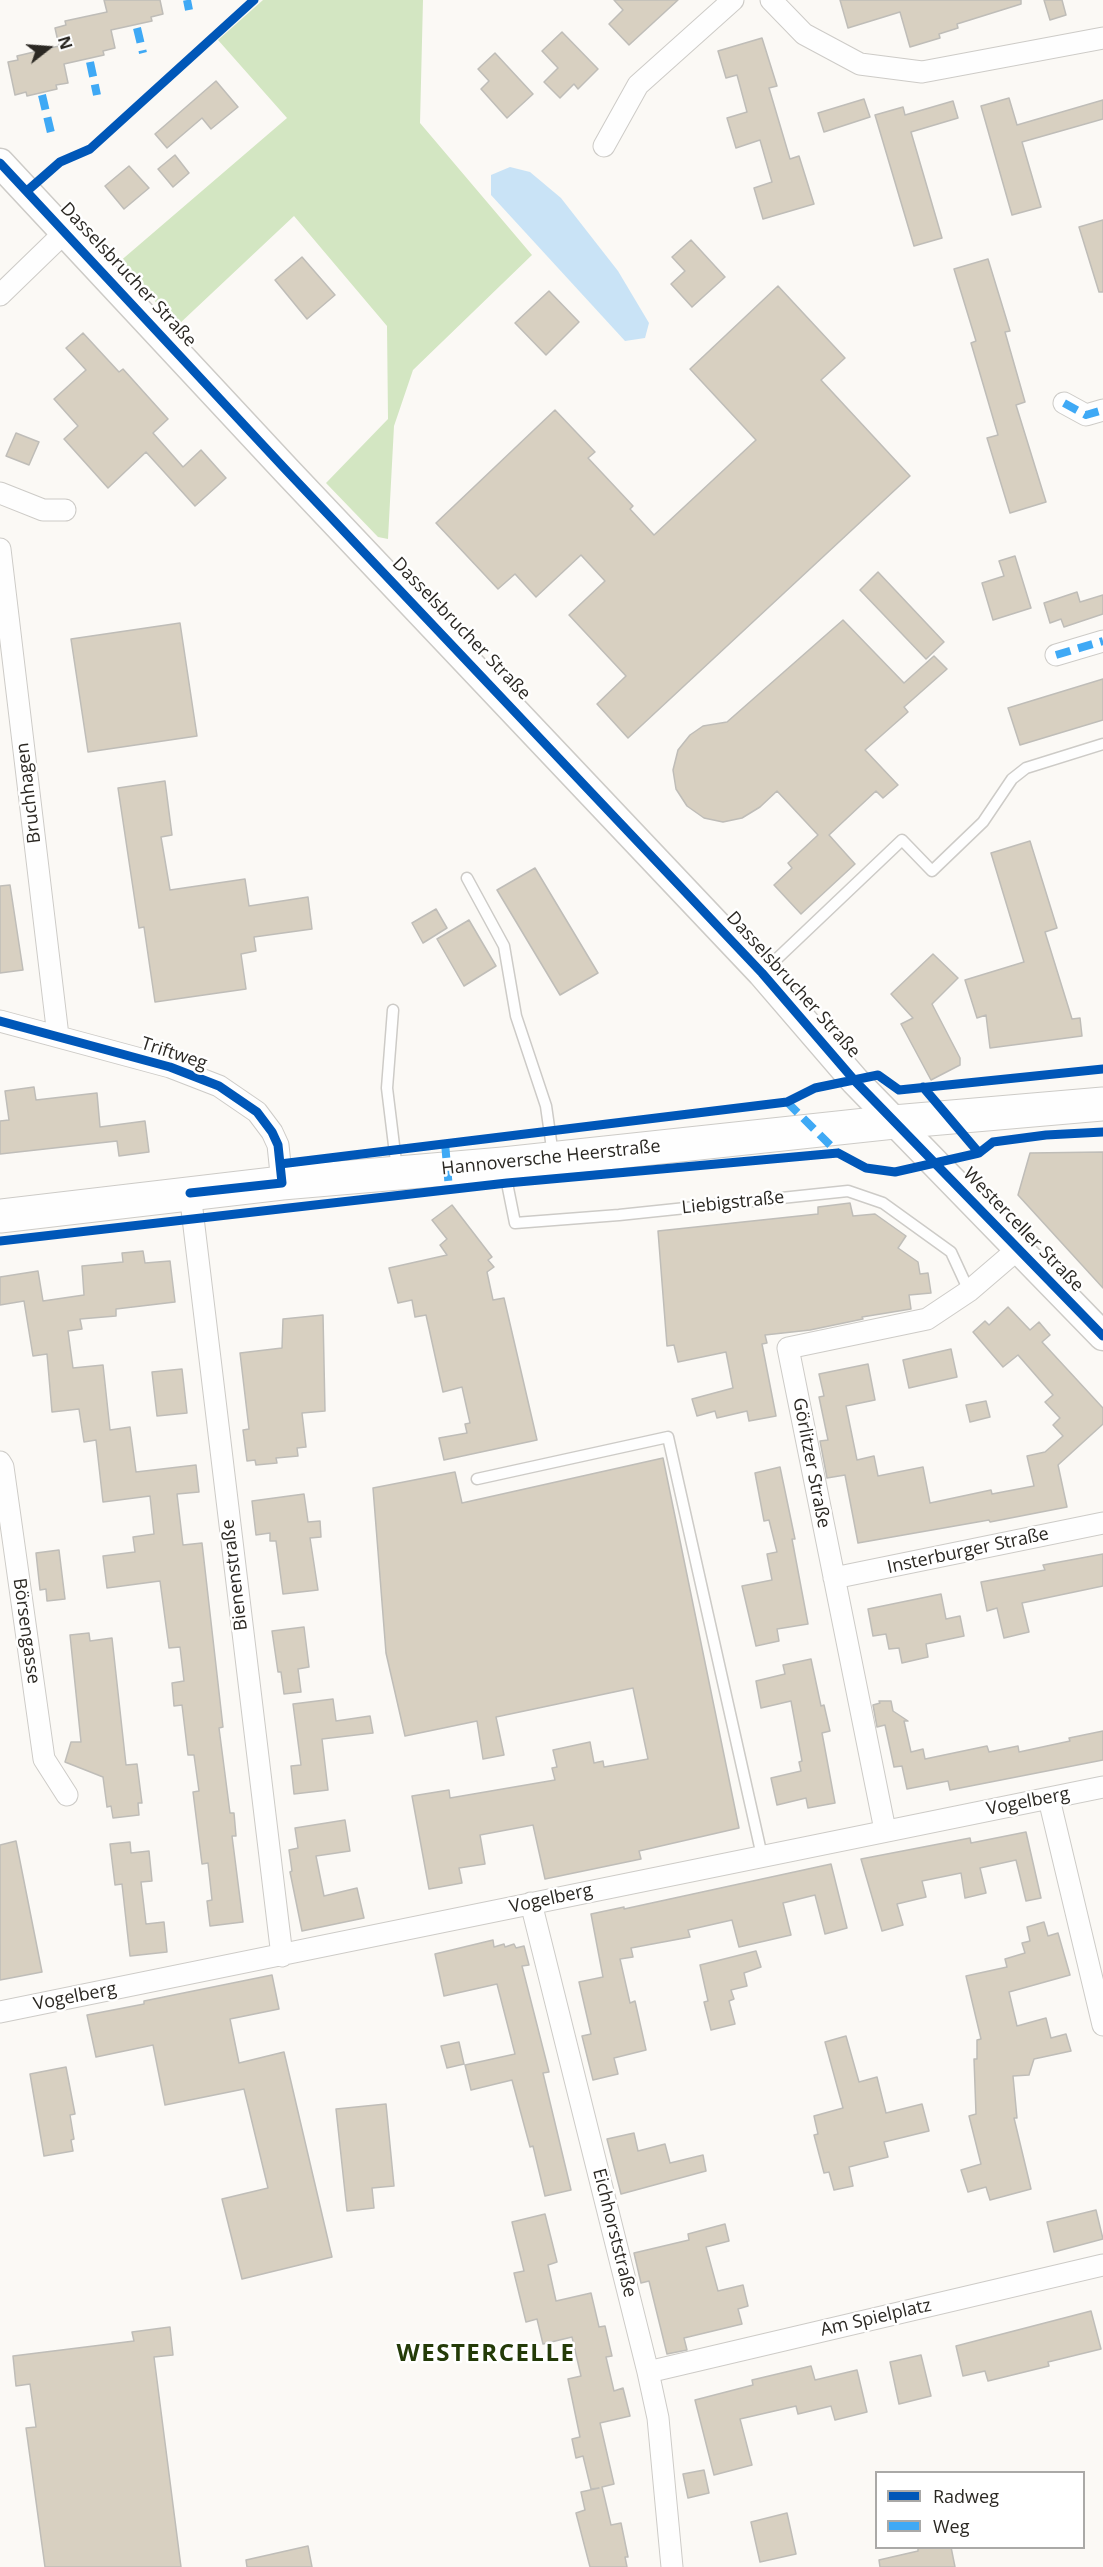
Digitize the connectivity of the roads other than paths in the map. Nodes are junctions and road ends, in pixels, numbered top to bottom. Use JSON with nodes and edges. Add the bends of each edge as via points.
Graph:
{"nodes":[{"id":1,"x":733,"y":0,"type":"edge"},
{"id":2,"x":771,"y":0,"type":"edge"},
{"id":3,"x":1103,"y":38,"type":"edge"},
{"id":4,"x":604,"y":146,"type":"dead end"},
{"id":5,"x":0,"y":162,"type":"edge"},
{"id":6,"x":65,"y":232,"type":"junction"},
{"id":7,"x":0,"y":295,"type":"edge"},
{"id":8,"x":1064,"y":403,"type":"dead end"},
{"id":9,"x":1103,"y":410,"type":"edge"},
{"id":10,"x":0,"y":493,"type":"edge"},
{"id":11,"x":65,"y":510,"type":"dead end"},
{"id":12,"x":0,"y":549,"type":"edge"},
{"id":13,"x":1103,"y":641,"type":"edge"},
{"id":14,"x":1056,"y":655,"type":"dead end"},
{"id":15,"x":1103,"y":744,"type":"edge"},
{"id":16,"x":467,"y":878,"type":"dead end"},
{"id":17,"x":762,"y":973,"type":"junction"},
{"id":18,"x":393,"y":1010,"type":"dead end"},
{"id":19,"x":0,"y":1020,"type":"edge"},
{"id":20,"x":58,"y":1036,"type":"junction"},
{"id":21,"x":1103,"y":1104,"type":"edge"},
{"id":22,"x":894,"y":1122,"type":"junction"},
{"id":23,"x":553,"y":1158,"type":"junction"},
{"id":24,"x":503,"y":1164,"type":"junction"},
{"id":25,"x":397,"y":1173,"type":"junction"},
{"id":26,"x":282,"y":1183,"type":"junction"},
{"id":27,"x":190,"y":1193,"type":"junction"},
{"id":28,"x":0,"y":1216,"type":"edge"},
{"id":29,"x":1018,"y":1249,"type":"junction"},
{"id":30,"x":969,"y":1291,"type":"junction"},
{"id":31,"x":1103,"y":1336,"type":"edge"},
{"id":32,"x":0,"y":1462,"type":"edge"},
{"id":33,"x":477,"y":1479,"type":"dead end"},
{"id":34,"x":1103,"y":1523,"type":"edge"},
{"id":35,"x":834,"y":1578,"type":"junction"},
{"id":36,"x":1103,"y":1787,"type":"edge"},
{"id":37,"x":68,"y":1795,"type":"dead end"},
{"id":38,"x":1049,"y":1798,"type":"junction"},
{"id":39,"x":885,"y":1830,"type":"junction"},
{"id":40,"x":762,"y":1856,"type":"junction"},
{"id":41,"x":531,"y":1903,"type":"junction"},
{"id":42,"x":282,"y":1956,"type":"junction"},
{"id":43,"x":1099,"y":1988,"type":"edge"},
{"id":44,"x":0,"y":2012,"type":"edge"},
{"id":45,"x":1103,"y":2025,"type":"edge"},
{"id":46,"x":1103,"y":2265,"type":"edge"},
{"id":47,"x":648,"y":2372,"type":"junction"},
{"id":48,"x":672,"y":2567,"type":"edge"}],
"edges":[{"from":1,"to":4,"type":"street","via":[[638,85]]},
{"from":2,"to":3,"type":"street","via":[[804,34],[860,64],[922,72]]},
{"from":5,"to":6,"type":"street","name":"Dasselsbrucher Straße"},
{"from":6,"to":7,"type":"street"},
{"from":6,"to":17,"type":"street","name":"Dasselsbrucher Straße"},
{"from":8,"to":9,"type":"street","via":[[1086,416]]},
{"from":10,"to":11,"type":"street","via":[[43,510]]},
{"from":12,"to":20,"type":"street","name":"Bruchhagen"},
{"from":13,"to":14,"type":"street"},
{"from":15,"to":17,"type":"lane","name":"Dasselsbrucher Straße","via":[[1026,768],[1012,778],[983,822],[932,871],[903,840]]},
{"from":16,"to":23,"type":"lane","via":[[504,946],[516,1016],[546,1106]]},
{"from":17,"to":22,"type":"street","name":"Dasselsbrucher Straße"},
{"from":18,"to":25,"type":"lane","via":[[387,1088]]},
{"from":19,"to":20,"type":"street","name":"Triftweg"},
{"from":20,"to":26,"type":"street","name":"Triftweg","via":[[170,1067],[219,1086],[257,1112],[272,1132],[278,1145]]},
{"from":21,"to":22,"type":"main road","name":"Hannoversche Heerstraße"},
{"from":22,"to":23,"type":"main road","name":"Hannoversche Heerstraße"},
{"from":22,"to":29,"type":"street","name":"Westerceller Straße"},
{"from":23,"to":24,"type":"main road","name":"Hannoversche Heerstraße"},
{"from":24,"to":25,"type":"main road","name":"Hannoversche Heerstraße"},
{"from":24,"to":30,"type":"lane","name":"Liebigstraße","via":[[515,1223],[848,1191],[883,1203],[951,1252]]},
{"from":25,"to":26,"type":"main road","name":"Hannoversche Heerstraße"},
{"from":26,"to":27,"type":"main road","name":"Hannoversche Heerstraße"},
{"from":27,"to":28,"type":"main road","name":"Hannoversche Heerstraße"},
{"from":27,"to":42,"type":"street","name":"Bienenstraße"},
{"from":29,"to":30,"type":"street","name":"Görlitzer Straße"},
{"from":29,"to":31,"type":"street","name":"Westerceller Straße"},
{"from":30,"to":35,"type":"street","name":"Görlitzer Straße","via":[[927,1319],[788,1348]]},
{"from":32,"to":37,"type":"street","name":"Börsengasse","via":[[44,1759]]},
{"from":33,"to":40,"type":"lane","via":[[668,1437]]},
{"from":34,"to":35,"type":"street","name":"Insterburger Straße"},
{"from":35,"to":39,"type":"street","name":"Görlitzer Straße"},
{"from":36,"to":38,"type":"street","name":"Vogelberg"},
{"from":38,"to":39,"type":"street","name":"Vogelberg"},
{"from":38,"to":43,"type":"street"},
{"from":39,"to":40,"type":"street","name":"Vogelberg"},
{"from":40,"to":41,"type":"street","name":"Vogelberg"},
{"from":41,"to":42,"type":"street","name":"Vogelberg"},
{"from":41,"to":47,"type":"street","name":"Eichhorststraße"},
{"from":42,"to":44,"type":"street","name":"Vogelberg"},
{"from":43,"to":45,"type":"street"},
{"from":46,"to":47,"type":"street","name":"Am Spielplatz"},
{"from":47,"to":48,"type":"street","name":"Eichhorststraße","via":[[657,2418]]}]}
